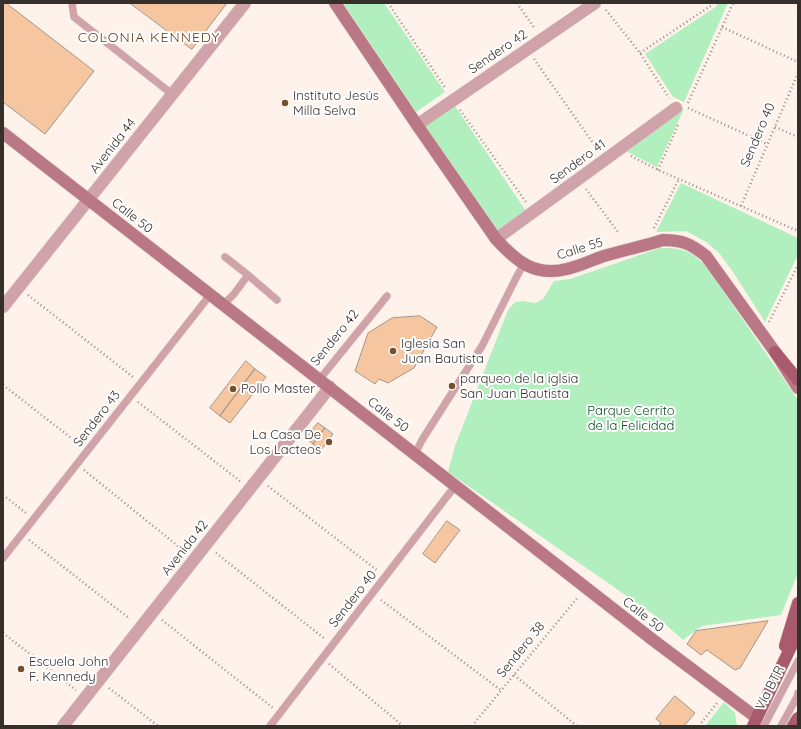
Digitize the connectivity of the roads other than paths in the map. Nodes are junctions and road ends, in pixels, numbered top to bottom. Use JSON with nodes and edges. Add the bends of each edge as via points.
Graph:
{"nodes":[{"id":1,"x":72,"y":3,"type":"edge"},
{"id":2,"x":245,"y":3,"type":"edge"},
{"id":3,"x":336,"y":3,"type":"edge"},
{"id":4,"x":595,"y":3,"type":"edge"},
{"id":5,"x":172,"y":94,"type":"junction"},
{"id":6,"x":681,"y":108,"type":"road end"},
{"id":7,"x":417,"y":125,"type":"junction"},
{"id":8,"x":3,"y":133,"type":"edge"},
{"id":9,"x":89,"y":200,"type":"junction"},
{"id":10,"x":496,"y":239,"type":"junction"},
{"id":11,"x":225,"y":258,"type":"dead end"},
{"id":12,"x":524,"y":264,"type":"junction"},
{"id":13,"x":248,"y":275,"type":"junction"},
{"id":14,"x":210,"y":295,"type":"junction"},
{"id":15,"x":387,"y":296,"type":"dead end"},
{"id":16,"x":278,"y":300,"type":"dead end"},
{"id":17,"x":223,"y":304,"type":"junction"},
{"id":18,"x":3,"y":307,"type":"edge"},
{"id":19,"x":775,"y":352,"type":"junction"},
{"id":20,"x":319,"y":380,"type":"junction"},
{"id":21,"x":798,"y":380,"type":"edge"},
{"id":22,"x":330,"y":388,"type":"junction"},
{"id":23,"x":798,"y":388,"type":"edge"},
{"id":24,"x":415,"y":454,"type":"junction"},
{"id":25,"x":456,"y":486,"type":"junction"},
{"id":26,"x":3,"y":558,"type":"edge"},
{"id":27,"x":797,"y":605,"type":"edge"},
{"id":28,"x":798,"y":632,"type":"edge"},
{"id":29,"x":798,"y":661,"type":"edge"},
{"id":30,"x":773,"y":684,"type":"junction"},
{"id":31,"x":798,"y":695,"type":"edge"},
{"id":32,"x":798,"y":718,"type":"edge"},
{"id":33,"x":758,"y":723,"type":"edge"},
{"id":34,"x":63,"y":726,"type":"edge"},
{"id":35,"x":270,"y":726,"type":"edge"},
{"id":36,"x":781,"y":726,"type":"edge"},
{"id":37,"x":793,"y":726,"type":"edge"}],
"edges":[{"from":1,"to":5,"type":"lane","via":[[74,17]]},
{"from":2,"to":5,"type":"street","name":"Avenida 44"},
{"from":3,"to":7,"type":"street","name":"Calle 55"},
{"from":4,"to":7,"type":"street","name":"Sendero 42"},
{"from":5,"to":9,"type":"street","name":"Avenida 44"},
{"from":6,"to":10,"type":"street","name":"Sendero 41","via":[[618,150]]},
{"from":7,"to":10,"type":"street","name":"Calle 55"},
{"from":8,"to":9,"type":"street","name":"Calle 50"},
{"from":9,"to":14,"type":"street","name":"Calle 50"},
{"from":9,"to":18,"type":"street","name":"Avenida 44"},
{"from":10,"to":12,"type":"street","name":"Calle 55"},
{"from":11,"to":13,"type":"lane"},
{"from":12,"to":19,"type":"street","name":"Calle 55","via":[[536,270],[551,272],[663,240],[683,242],[706,256]]},
{"from":12,"to":24,"type":"lane","via":[[482,346]]},
{"from":13,"to":16,"type":"lane"},
{"from":13,"to":17,"type":"lane"},
{"from":14,"to":17,"type":"street","name":"Calle 50"},
{"from":14,"to":26,"type":"lane","name":"Sendero 43"},
{"from":15,"to":20,"type":"lane","name":"Sendero 42"},
{"from":17,"to":20,"type":"street","name":"Calle 50"},
{"from":19,"to":21,"type":"main road"},
{"from":19,"to":23,"type":"street","name":"Calle 55"},
{"from":20,"to":22,"type":"street","name":"Calle 50"},
{"from":22,"to":24,"type":"street","name":"Calle 50"},
{"from":22,"to":34,"type":"street","name":"Avenida 42"},
{"from":24,"to":25,"type":"street","name":"Calle 50"},
{"from":25,"to":33,"type":"street","name":"Calle 50"},
{"from":25,"to":35,"type":"lane","name":"Sendero 40"},
{"from":27,"to":30,"type":"main road"},
{"from":28,"to":30,"type":"main road"},
{"from":29,"to":33,"type":"lane","name":"Vía BTR"},
{"from":30,"to":33,"type":"main road"},
{"from":31,"to":36,"type":"lane","name":"Vía BTR"},
{"from":32,"to":37,"type":"main road"}]}
